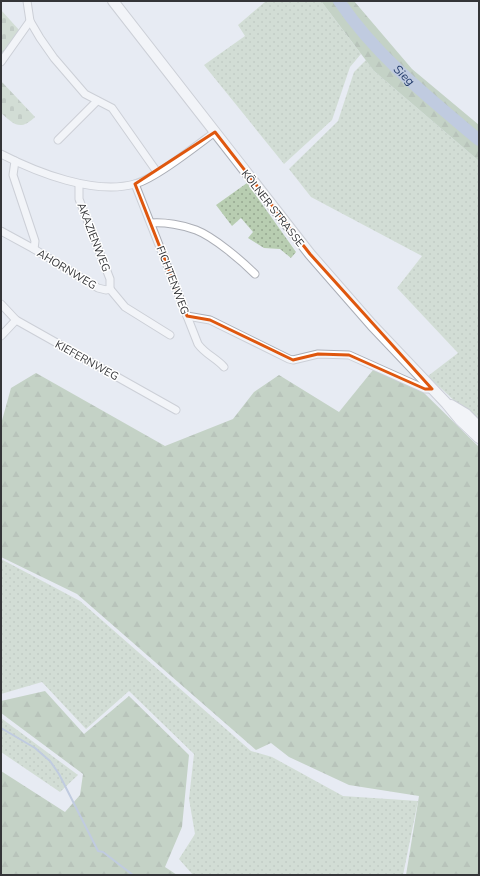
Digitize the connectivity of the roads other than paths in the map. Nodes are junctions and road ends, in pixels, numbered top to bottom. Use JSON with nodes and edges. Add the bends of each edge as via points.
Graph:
{"nodes":[{"id":1,"x":27,"y":1,"type":"edge"},
{"id":2,"x":113,"y":1,"type":"edge"},
{"id":3,"x":30,"y":21,"type":"junction"},
{"id":4,"x":1,"y":62,"type":"edge"},
{"id":5,"x":97,"y":101,"type":"junction"},
{"id":6,"x":215,"y":132,"type":"junction"},
{"id":7,"x":58,"y":140,"type":"dead end"},
{"id":8,"x":1,"y":154,"type":"edge"},
{"id":9,"x":15,"y":161,"type":"junction"},
{"id":10,"x":157,"y":172,"type":"junction"},
{"id":11,"x":79,"y":184,"type":"junction"},
{"id":12,"x":135,"y":184,"type":"junction"},
{"id":13,"x":151,"y":223,"type":"junction"},
{"id":14,"x":1,"y":231,"type":"edge"},
{"id":15,"x":34,"y":249,"type":"junction"},
{"id":16,"x":256,"y":274,"type":"dead end"},
{"id":17,"x":110,"y":289,"type":"junction"},
{"id":18,"x":1,"y":304,"type":"edge"},
{"id":19,"x":187,"y":316,"type":"junction"},
{"id":20,"x":16,"y":320,"type":"junction"},
{"id":21,"x":170,"y":335,"type":"dead end"},
{"id":22,"x":1,"y":336,"type":"edge"},
{"id":23,"x":224,"y":367,"type":"dead end"},
{"id":24,"x":432,"y":389,"type":"junction"},
{"id":25,"x":446,"y":403,"type":"junction"},
{"id":26,"x":176,"y":410,"type":"dead end"},
{"id":27,"x":479,"y":427,"type":"edge"},
{"id":28,"x":479,"y":438,"type":"edge"}],
"edges":[{"from":1,"to":3,"type":"street"},
{"from":2,"to":6,"type":"main road","name":"KÖLNER STRASSE"},
{"from":3,"to":4,"type":"street"},
{"from":3,"to":5,"type":"street","via":[[54,58],[85,94]]},
{"from":5,"to":7,"type":"street"},
{"from":5,"to":10,"type":"street","via":[[112,108]]},
{"from":6,"to":10,"type":"street"},
{"from":6,"to":24,"type":"main road","name":"KÖLNER STRASSE","via":[[310,254]]},
{"from":8,"to":9,"type":"street"},
{"from":9,"to":11,"type":"street"},
{"from":9,"to":15,"type":"street","via":[[13,175],[35,241]]},
{"from":10,"to":12,"type":"street"},
{"from":11,"to":12,"type":"street"},
{"from":11,"to":17,"type":"street","name":"AKAZIENWEG","via":[[79,199],[110,279]]},
{"from":12,"to":13,"type":"street","name":"FICHTENWEG"},
{"from":13,"to":16,"type":"street","via":[[176,225],[200,232]]},
{"from":13,"to":19,"type":"street","name":"FICHTENWEG"},
{"from":14,"to":15,"type":"street","name":"AHORNWEG"},
{"from":15,"to":17,"type":"street","name":"AHORNWEG","via":[[98,288]]},
{"from":17,"to":21,"type":"street","name":"AHORNWEG","via":[[125,307]]},
{"from":18,"to":20,"type":"street","name":"KIEFERNWEG"},
{"from":19,"to":23,"type":"street","name":"FICHTENWEG","via":[[202,350]]},
{"from":19,"to":24,"type":"street","via":[[210,320],[293,360],[318,354],[349,355],[425,389]]},
{"from":20,"to":22,"type":"street"},
{"from":20,"to":26,"type":"street","name":"KIEFERNWEG"},
{"from":24,"to":25,"type":"main road","name":"KÖLNER STRASSE"},
{"from":25,"to":27,"type":"main road","via":[[466,414]]},
{"from":25,"to":28,"type":"main road"}]}
